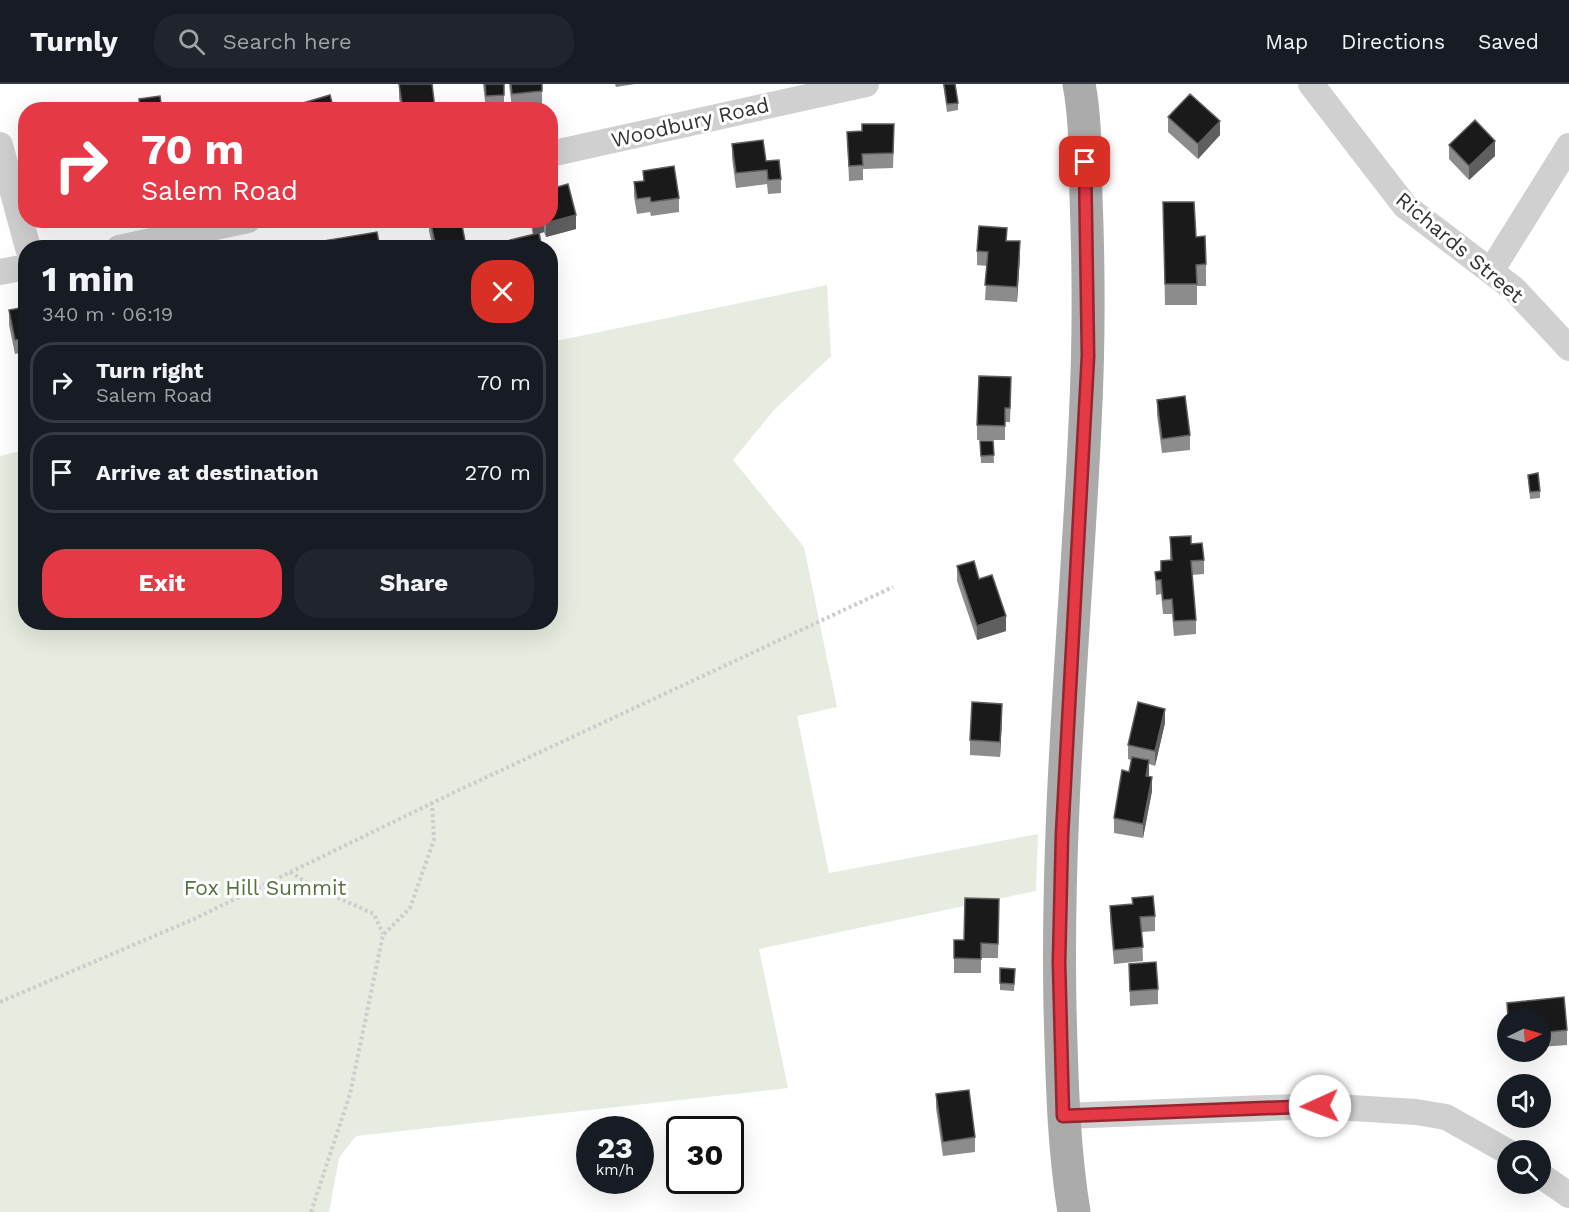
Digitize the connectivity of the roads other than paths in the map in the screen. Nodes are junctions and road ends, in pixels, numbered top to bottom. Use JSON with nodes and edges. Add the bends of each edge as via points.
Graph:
{"nodes":[{"id":1,"x":866,"y":84,"type":"edge"},
{"id":2,"x":1079,"y":84,"type":"edge"},
{"id":3,"x":1311,"y":84,"type":"edge"},
{"id":4,"x":0,"y":145,"type":"edge"},
{"id":5,"x":1569,"y":146,"type":"edge"},
{"id":6,"x":558,"y":152,"type":"edge"},
{"id":7,"x":18,"y":211,"type":"edge"},
{"id":8,"x":211,"y":228,"type":"edge"},
{"id":9,"x":155,"y":240,"type":"edge"},
{"id":10,"x":18,"y":269,"type":"edge"},
{"id":11,"x":1491,"y":271,"type":"junction"},
{"id":12,"x":0,"y":272,"type":"edge"},
{"id":13,"x":1569,"y":348,"type":"edge"},
{"id":14,"x":1063,"y":1116,"type":"junction"},
{"id":15,"x":1497,"y":1146,"type":"edge"},
{"id":16,"x":1551,"y":1183,"type":"edge"},
{"id":17,"x":1569,"y":1195,"type":"edge"},
{"id":18,"x":1074,"y":1212,"type":"edge"}],
"edges":[{"from":1,"to":6,"type":"street","name":"Woodbury Road"},
{"from":2,"to":14,"type":"main road","via":[[1086,193],[1088,356],[1062,835],[1059,962]]},
{"from":3,"to":11,"type":"street","name":"Richards Street","via":[[1405,206]]},
{"from":4,"to":7,"type":"street"},
{"from":5,"to":11,"type":"street"},
{"from":8,"to":9,"type":"street"},
{"from":10,"to":12,"type":"street"},
{"from":11,"to":13,"type":"street","name":"Richards Street","via":[[1514,289]]},
{"from":14,"to":15,"type":"street","via":[[1320,1106],[1416,1112],[1446,1117]]},
{"from":14,"to":18,"type":"main road"},
{"from":16,"to":17,"type":"street"}]}
